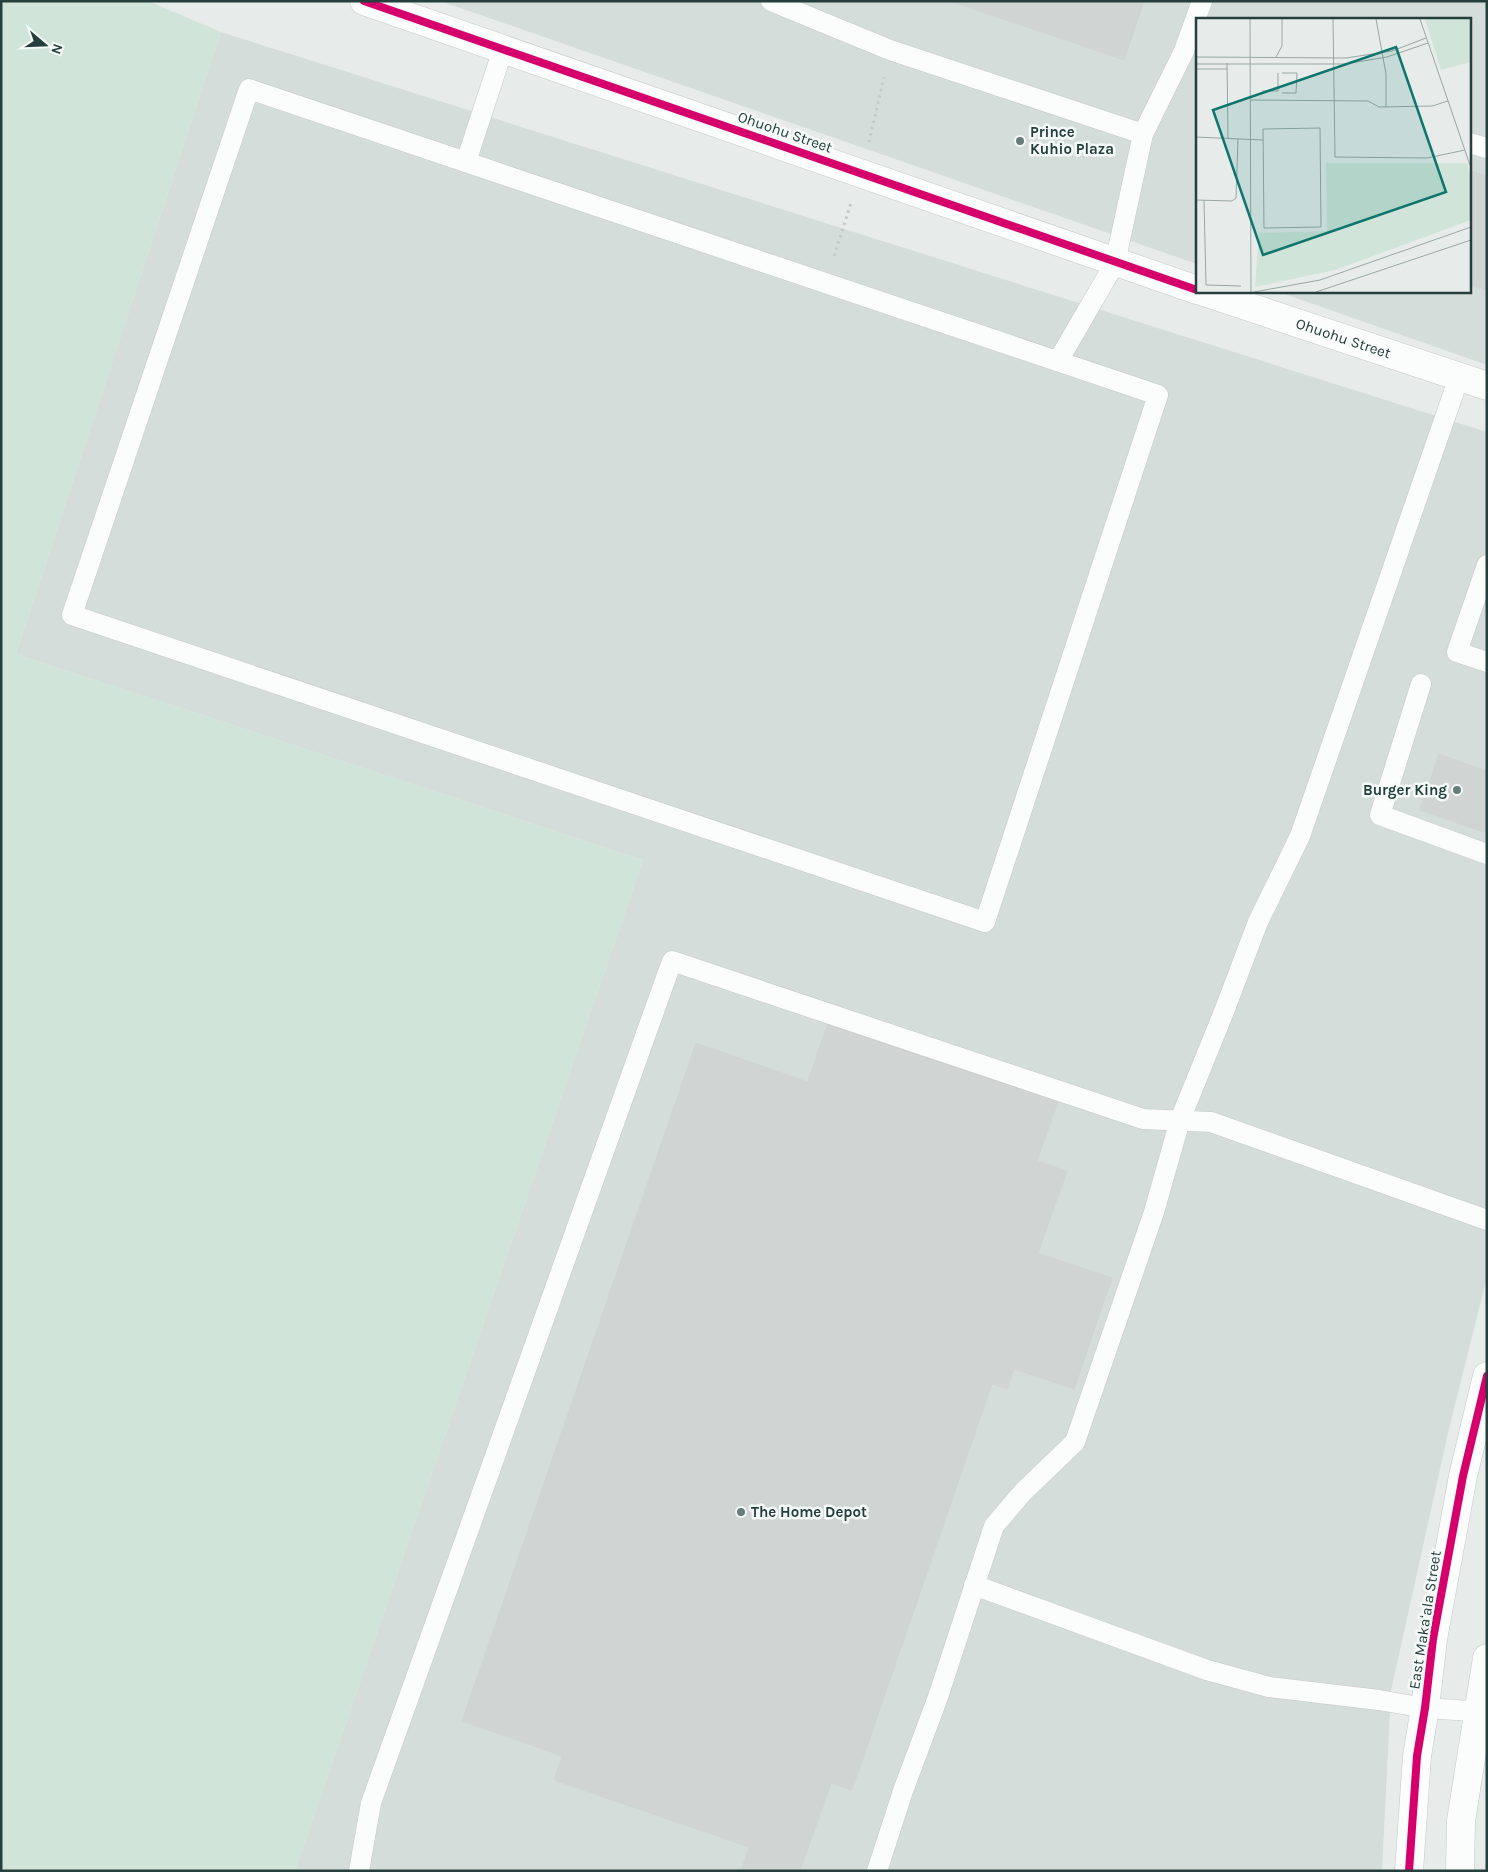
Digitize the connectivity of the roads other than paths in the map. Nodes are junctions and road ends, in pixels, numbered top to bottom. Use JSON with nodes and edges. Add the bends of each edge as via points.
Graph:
{"nodes":[{"id":1,"x":364,"y":1,"type":"edge"},
{"id":2,"x":771,"y":1,"type":"edge"},
{"id":3,"x":1202,"y":1,"type":"edge"},
{"id":4,"x":1198,"y":18,"type":"edge"},
{"id":5,"x":1196,"y":27,"type":"edge"},
{"id":6,"x":503,"y":49,"type":"junction"},
{"id":7,"x":1190,"y":53,"type":"edge"},
{"id":8,"x":1144,"y":134,"type":"junction"},
{"id":9,"x":1470,"y":143,"type":"edge"},
{"id":10,"x":1487,"y":148,"type":"edge"},
{"id":11,"x":466,"y":162,"type":"junction"},
{"id":12,"x":1115,"y":263,"type":"junction"},
{"id":13,"x":1196,"y":290,"type":"edge"},
{"id":14,"x":1204,"y":292,"type":"edge"},
{"id":15,"x":1058,"y":361,"type":"junction"},
{"id":16,"x":1459,"y":377,"type":"junction"},
{"id":17,"x":1487,"y":386,"type":"edge"},
{"id":18,"x":1487,"y":565,"type":"edge"},
{"id":19,"x":1487,"y":662,"type":"edge"},
{"id":20,"x":1421,"y":684,"type":"dead end"},
{"id":21,"x":1487,"y":854,"type":"edge"},
{"id":22,"x":1180,"y":1120,"type":"junction"},
{"id":23,"x":1487,"y":1220,"type":"edge"},
{"id":24,"x":1487,"y":1376,"type":"edge"},
{"id":25,"x":974,"y":1585,"type":"junction"},
{"id":26,"x":1487,"y":1658,"type":"edge"},
{"id":27,"x":1425,"y":1708,"type":"junction"},
{"id":28,"x":1483,"y":1712,"type":"edge"},
{"id":29,"x":360,"y":1871,"type":"edge"},
{"id":30,"x":876,"y":1871,"type":"edge"},
{"id":31,"x":1409,"y":1871,"type":"edge"},
{"id":32,"x":1460,"y":1871,"type":"edge"}],
"edges":[{"from":1,"to":6,"type":"street","name":"Ohuohu Street"},
{"from":2,"to":8,"type":"lane","via":[[890,50]]},
{"from":3,"to":4,"type":"lane"},
{"from":5,"to":7,"type":"lane"},
{"from":6,"to":11,"type":"lane"},
{"from":6,"to":12,"type":"street","name":"Ohuohu Street"},
{"from":7,"to":8,"type":"lane"},
{"from":8,"to":12,"type":"lane"},
{"from":9,"to":10,"type":"lane"},
{"from":11,"to":15,"type":"lane"},
{"from":11,"to":15,"type":"lane","via":[[249,89],[72,615],[985,922],[1158,395]]},
{"from":12,"to":13,"type":"street","name":"Ohuohu Street"},
{"from":12,"to":15,"type":"lane"},
{"from":14,"to":16,"type":"street","name":"Ohuohu Street"},
{"from":16,"to":17,"type":"street","name":"Ohuohu Street"},
{"from":16,"to":22,"type":"lane","via":[[1300,836],[1258,922]]},
{"from":18,"to":19,"type":"lane","via":[[1457,652]]},
{"from":20,"to":21,"type":"lane","via":[[1380,814]]},
{"from":22,"to":23,"type":"lane","via":[[1211,1122]]},
{"from":22,"to":25,"type":"lane","via":[[1154,1212],[1075,1442],[1023,1492],[994,1526]]},
{"from":22,"to":29,"type":"lane","via":[[1143,1119],[672,961],[371,1802]]},
{"from":24,"to":27,"type":"street","name":"East Makaʻala Street","via":[[1463,1476]]},
{"from":25,"to":27,"type":"lane","via":[[1207,1670],[1269,1686]]},
{"from":25,"to":30,"type":"lane"},
{"from":26,"to":28,"type":"street"},
{"from":27,"to":28,"type":"lane"},
{"from":27,"to":31,"type":"street","name":"East Makaʻala Street","via":[[1417,1756]]},
{"from":28,"to":32,"type":"street","via":[[1461,1821]]}]}
